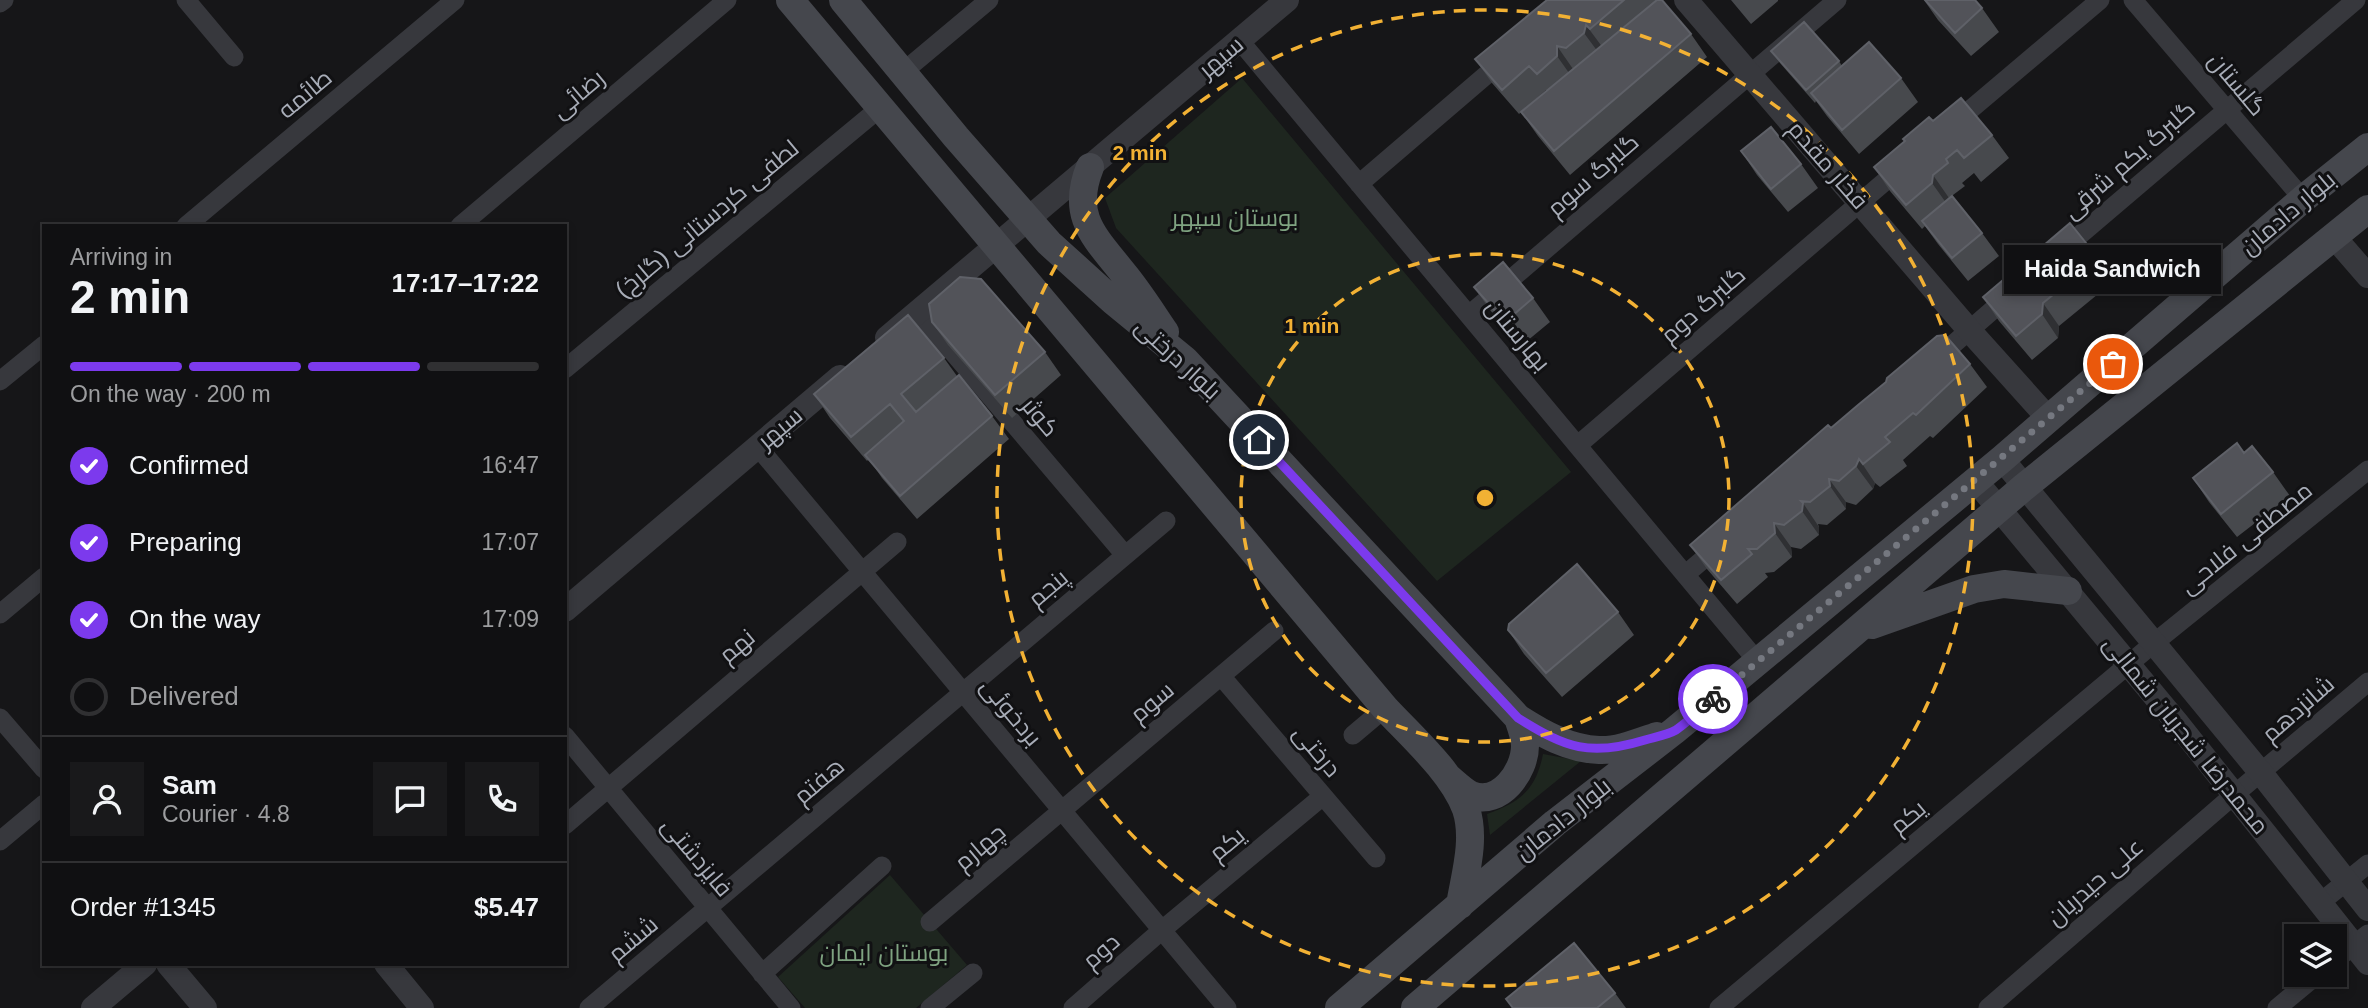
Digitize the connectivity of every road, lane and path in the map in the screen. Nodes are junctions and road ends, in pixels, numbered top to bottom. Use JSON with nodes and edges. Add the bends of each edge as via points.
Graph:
{"nodes":[{"id":1,"x":186,"y":0,"type":"edge"},
{"id":2,"x":455,"y":0,"type":"edge"},
{"id":3,"x":727,"y":0,"type":"edge"},
{"id":4,"x":790,"y":0,"type":"edge"},
{"id":5,"x":843,"y":0,"type":"edge"},
{"id":6,"x":989,"y":0,"type":"edge"},
{"id":7,"x":1287,"y":0,"type":"edge"},
{"id":8,"x":1686,"y":0,"type":"edge"},
{"id":9,"x":1837,"y":0,"type":"edge"},
{"id":10,"x":2100,"y":0,"type":"edge"},
{"id":11,"x":2133,"y":0,"type":"edge"},
{"id":12,"x":2356,"y":0,"type":"edge"},
{"id":13,"x":1240,"y":41,"type":"junction"},
{"id":14,"x":1518,"y":48,"type":"edge"},
{"id":15,"x":234,"y":57,"type":"dead end"},
{"id":16,"x":903,"y":72,"type":"junction"},
{"id":17,"x":1749,"y":74,"type":"junction"},
{"id":18,"x":881,"y":107,"type":"junction"},
{"id":19,"x":2226,"y":109,"type":"junction"},
{"id":20,"x":956,"y":137,"type":"junction"},
{"id":21,"x":2368,"y":147,"type":"edge"},
{"id":22,"x":927,"y":161,"type":"junction"},
{"id":23,"x":1090,"y":167,"type":"junction"},
{"id":24,"x":1359,"y":184,"type":"junction"},
{"id":25,"x":2303,"y":199,"type":"junction"},
{"id":26,"x":1860,"y":202,"type":"junction"},
{"id":27,"x":2368,"y":209,"type":"edge"},
{"id":28,"x":1028,"y":220,"type":"junction"},
{"id":29,"x":188,"y":224,"type":"edge"},
{"id":30,"x":462,"y":224,"type":"edge"},
{"id":31,"x":2334,"y":237,"type":"junction"},
{"id":32,"x":996,"y":246,"type":"junction"},
{"id":33,"x":2051,"y":259,"type":"edge"},
{"id":34,"x":2368,"y":276,"type":"edge"},
{"id":35,"x":2020,"y":286,"type":"edge"},
{"id":36,"x":1113,"y":301,"type":"junction"},
{"id":37,"x":918,"y":312,"type":"junction"},
{"id":38,"x":1469,"y":314,"type":"junction"},
{"id":39,"x":1969,"y":330,"type":"junction"},
{"id":40,"x":1081,"y":344,"type":"junction"},
{"id":41,"x":42,"y":347,"type":"edge"},
{"id":42,"x":1185,"y":360,"type":"junction"},
{"id":43,"x":567,"y":367,"type":"edge"},
{"id":44,"x":1917,"y":375,"type":"edge"},
{"id":45,"x":0,"y":382,"type":"edge"},
{"id":46,"x":2049,"y":419,"type":"junction"},
{"id":47,"x":1578,"y":445,"type":"junction"},
{"id":48,"x":758,"y":447,"type":"junction"},
{"id":49,"x":2002,"y":459,"type":"junction"},
{"id":50,"x":2368,"y":470,"type":"edge"},
{"id":51,"x":1975,"y":480,"type":"junction"},
{"id":52,"x":2024,"y":488,"type":"junction"},
{"id":53,"x":2000,"y":509,"type":"junction"},
{"id":54,"x":1166,"y":521,"type":"dead end"},
{"id":55,"x":1739,"y":529,"type":"edge"},
{"id":56,"x":897,"y":542,"type":"dead end"},
{"id":57,"x":1125,"y":555,"type":"junction"},
{"id":58,"x":862,"y":572,"type":"junction"},
{"id":59,"x":1686,"y":574,"type":"junction"},
{"id":60,"x":42,"y":579,"type":"edge"},
{"id":61,"x":2068,"y":591,"type":"junction"},
{"id":62,"x":567,"y":608,"type":"edge"},
{"id":63,"x":0,"y":614,"type":"edge"},
{"id":64,"x":1274,"y":631,"type":"dead end"},
{"id":65,"x":1857,"y":631,"type":"junction"},
{"id":66,"x":2154,"y":643,"type":"junction"},
{"id":67,"x":1758,"y":662,"type":"junction"},
{"id":68,"x":2129,"y":664,"type":"junction"},
{"id":69,"x":1221,"y":676,"type":"junction"},
{"id":70,"x":2368,"y":682,"type":"edge"},
{"id":71,"x":963,"y":692,"type":"junction"},
{"id":72,"x":1385,"y":708,"type":"junction"},
{"id":73,"x":0,"y":718,"type":"edge"},
{"id":74,"x":1518,"y":718,"type":"junction"},
{"id":75,"x":1674,"y":731,"type":"junction"},
{"id":76,"x":1353,"y":734,"type":"dead end"},
{"id":77,"x":567,"y":738,"type":"edge"},
{"id":78,"x":42,"y":767,"type":"edge"},
{"id":79,"x":2261,"y":773,"type":"junction"},
{"id":80,"x":1446,"y":776,"type":"junction"},
{"id":81,"x":608,"y":788,"type":"junction"},
{"id":82,"x":2235,"y":794,"type":"junction"},
{"id":83,"x":1323,"y":796,"type":"junction"},
{"id":84,"x":42,"y":806,"type":"edge"},
{"id":85,"x":1062,"y":810,"type":"junction"},
{"id":86,"x":567,"y":823,"type":"edge"},
{"id":87,"x":0,"y":841,"type":"edge"},
{"id":88,"x":1376,"y":859,"type":"dead end"},
{"id":89,"x":2368,"y":864,"type":"edge"},
{"id":90,"x":882,"y":866,"type":"dead end"},
{"id":91,"x":2347,"y":882,"type":"junction"},
{"id":92,"x":2321,"y":902,"type":"junction"},
{"id":93,"x":1460,"y":905,"type":"junction"},
{"id":94,"x":708,"y":908,"type":"junction"},
{"id":95,"x":2368,"y":909,"type":"edge"},
{"id":96,"x":930,"y":922,"type":"dead end"},
{"id":97,"x":1162,"y":930,"type":"junction"},
{"id":98,"x":2363,"y":947,"type":"edge"},
{"id":99,"x":2347,"y":955,"type":"edge"},
{"id":100,"x":143,"y":966,"type":"edge"},
{"id":101,"x":170,"y":966,"type":"edge"},
{"id":102,"x":393,"y":967,"type":"edge"},
{"id":103,"x":973,"y":972,"type":"dead end"},
{"id":104,"x":762,"y":974,"type":"junction"},
{"id":105,"x":2303,"y":987,"type":"edge"},
{"id":106,"x":93,"y":1008,"type":"edge"},
{"id":107,"x":205,"y":1008,"type":"edge"},
{"id":108,"x":422,"y":1008,"type":"edge"},
{"id":109,"x":589,"y":1008,"type":"edge"},
{"id":110,"x":791,"y":1008,"type":"edge"},
{"id":111,"x":930,"y":1008,"type":"edge"},
{"id":112,"x":1073,"y":1008,"type":"edge"},
{"id":113,"x":1227,"y":1008,"type":"edge"},
{"id":114,"x":1339,"y":1008,"type":"edge"},
{"id":115,"x":1415,"y":1008,"type":"edge"},
{"id":116,"x":1719,"y":1008,"type":"edge"},
{"id":117,"x":1987,"y":1008,"type":"edge"},
{"id":118,"x":2277,"y":1008,"type":"edge"}],
"edges":[{"from":1,"to":15,"type":"street"},
{"from":2,"to":29,"type":"street","name":"طائمه"},
{"from":3,"to":30,"type":"street","name":"رضائی"},
{"from":4,"to":18,"type":"main road"},
{"from":5,"to":16,"type":"main road","name":"بلوار درختی"},
{"from":6,"to":16,"type":"street"},
{"from":7,"to":13,"type":"street","name":"سپهر"},
{"from":8,"to":17,"type":"street","name":"فخار مقدم"},
{"from":9,"to":17,"type":"street","name":"گلبرگ سوم"},
{"from":10,"to":26,"type":"street","name":"گلبرگ دوم"},
{"from":11,"to":19,"type":"street","name":"گلستان"},
{"from":12,"to":19,"type":"street","name":"گلبرگ یکم شرقی"},
{"from":13,"to":23,"type":"street","name":"سپهر"},
{"from":13,"to":24,"type":"street","name":"بهارستان"},
{"from":14,"to":24,"type":"street"},
{"from":16,"to":20,"type":"main road","name":"بلوار درختی"},
{"from":17,"to":26,"type":"street","name":"فخار مقدم"},
{"from":17,"to":38,"type":"street","name":"گلبرگ سوم"},
{"from":18,"to":22,"type":"main road"},
{"from":18,"to":43,"type":"street","name":"لطفی کردستانی (گلرخ)"},
{"from":19,"to":25,"type":"street","name":"گلستان"},
{"from":19,"to":33,"type":"street","name":"گلبرگ یکم شرقی"},
{"from":20,"to":22,"type":"main road"},
{"from":20,"to":28,"type":"main road","name":"بلوار درختی"},
{"from":21,"to":25,"type":"main road","name":"بلوار دادمان"},
{"from":22,"to":32,"type":"main road"},
{"from":23,"to":28,"type":"street","name":"سپهر"},
{"from":23,"to":42,"type":"main road","via":[[1081,198],[1092,234]]},
{"from":24,"to":38,"type":"street","name":"بهارستان"},
{"from":25,"to":46,"type":"main road","name":"بلوار دادمان"},
{"from":26,"to":39,"type":"street","name":"فخار مقدم"},
{"from":26,"to":47,"type":"street","name":"گلبرگ دوم"},
{"from":27,"to":31,"type":"main road","name":"بلوار دادمان"},
{"from":28,"to":32,"type":"street","name":"سپهر"},
{"from":28,"to":36,"type":"main road","name":"بلوار درختی"},
{"from":31,"to":34,"type":"street"},
{"from":31,"to":52,"type":"main road","name":"بلوار دادمان"},
{"from":32,"to":37,"type":"street","name":"سپهر"},
{"from":32,"to":40,"type":"main road"},
{"from":35,"to":39,"type":"street"},
{"from":36,"to":40,"type":"main road","via":[[1079,286],[1063,296],[1066,316]]},
{"from":36,"to":42,"type":"main road","name":"بلوار درختی"},
{"from":37,"to":48,"type":"street","name":"سپهر"},
{"from":37,"to":57,"type":"street","name":"کوثر"},
{"from":38,"to":47,"type":"street","name":"بهارستان"},
{"from":39,"to":44,"type":"street"},
{"from":39,"to":46,"type":"street","name":"فخار مقدم"},
{"from":40,"to":72,"type":"main road"},
{"from":41,"to":45,"type":"street"},
{"from":42,"to":74,"type":"main road","name":"بلوار درختی"},
{"from":46,"to":49,"type":"main road","name":"بلوار دادمان"},
{"from":47,"to":59,"type":"street","name":"بهارستان"},
{"from":48,"to":58,"type":"street","name":"بردخوئی"},
{"from":48,"to":62,"type":"street","name":"سپهر"},
{"from":49,"to":51,"type":"main road","name":"بلوار دادمان"},
{"from":49,"to":52,"type":"street","name":"محمدرضا شجریان شمالی"},
{"from":50,"to":66,"type":"street","name":"مصطفی فلاحی"},
{"from":51,"to":53,"type":"street","name":"محمدرضا شجریان شمالی"},
{"from":51,"to":67,"type":"main road","name":"بلوار دادمان"},
{"from":52,"to":53,"type":"main road","name":"بلوار دادمان"},
{"from":52,"to":66,"type":"street","name":"محمدرضا شجریان شمالی"},
{"from":53,"to":61,"type":"street","name":"محمدرضا شجریان شمالی"},
{"from":53,"to":65,"type":"main road","name":"بلوار دادمان"},
{"from":54,"to":57,"type":"street","name":"پنجم"},
{"from":55,"to":59,"type":"street"},
{"from":56,"to":58,"type":"street","name":"نهم"},
{"from":57,"to":71,"type":"street","name":"پنجم"},
{"from":58,"to":71,"type":"street","name":"بردخوئی"},
{"from":58,"to":81,"type":"street","name":"نهم"},
{"from":59,"to":67,"type":"street","name":"بهارستان"},
{"from":60,"to":63,"type":"street"},
{"from":61,"to":65,"type":"main road","via":[[2004,584]]},
{"from":61,"to":68,"type":"street","name":"محمدرضا شجریان شمالی"},
{"from":64,"to":69,"type":"street","name":"سوم"},
{"from":65,"to":115,"type":"main road","name":"بلوار دادمان"},
{"from":66,"to":68,"type":"street","name":"مصطفی فلاحی"},
{"from":66,"to":79,"type":"street","name":"محمدرضا شجریان شمالی"},
{"from":67,"to":75,"type":"main road","name":"بلوار دادمان"},
{"from":68,"to":82,"type":"street","name":"محمدرضا شجریان شمالی"},
{"from":68,"to":116,"type":"street","name":"یکم"},
{"from":69,"to":83,"type":"street","name":"درختی"},
{"from":69,"to":85,"type":"street","name":"سوم"},
{"from":70,"to":79,"type":"street","name":"شانزدهم"},
{"from":71,"to":85,"type":"street","name":"بردخوئی"},
{"from":71,"to":94,"type":"street","name":"هفتم"},
{"from":72,"to":76,"type":"street"},
{"from":72,"to":80,"type":"main road"},
{"from":73,"to":78,"type":"street"},
{"from":74,"to":75,"type":"main road","name":"بلوار درختی","via":[[1558,741],[1598,750]]},
{"from":74,"to":80,"type":"main road","via":[[1524,757],[1510,785],[1480,797]]},
{"from":75,"to":93,"type":"main road","name":"بلوار دادمان"},
{"from":77,"to":81,"type":"street","name":"فایزدشتی"},
{"from":79,"to":82,"type":"street","name":"شانزدهم"},
{"from":79,"to":91,"type":"street","name":"محمدرضا شجریان شمالی"},
{"from":80,"to":93,"type":"main road","via":[[1466,810],[1468,825],[1470,851]]},
{"from":81,"to":86,"type":"street","name":"نهم"},
{"from":81,"to":94,"type":"street","name":"فایزدشتی"},
{"from":82,"to":92,"type":"street","name":"محمدرضا شجریان شمالی"},
{"from":82,"to":117,"type":"street","name":"علی حیدریان"},
{"from":83,"to":88,"type":"street","name":"درختی"},
{"from":83,"to":97,"type":"street","name":"یکم"},
{"from":84,"to":87,"type":"street"},
{"from":85,"to":96,"type":"street","name":"چهارم"},
{"from":85,"to":97,"type":"street","name":"بردخوئی"},
{"from":89,"to":91,"type":"street"},
{"from":90,"to":104,"type":"street"},
{"from":91,"to":92,"type":"street"},
{"from":91,"to":95,"type":"street","name":"محمدرضا شجریان شمالی"},
{"from":92,"to":98,"type":"street","name":"محمدرضا شجریان شمالی"},
{"from":93,"to":114,"type":"main road","name":"بلوار دادمان"},
{"from":94,"to":104,"type":"street","name":"فایزدشتی"},
{"from":94,"to":109,"type":"street","name":"ششم"},
{"from":97,"to":112,"type":"street","name":"دوم"},
{"from":97,"to":113,"type":"street","name":"بردخوئی"},
{"from":98,"to":99,"type":"street"},
{"from":100,"to":106,"type":"street"},
{"from":101,"to":107,"type":"street"},
{"from":102,"to":108,"type":"street"},
{"from":103,"to":111,"type":"street"},
{"from":104,"to":110,"type":"street","name":"فایزدشتی"},
{"from":105,"to":118,"type":"street"}]}
